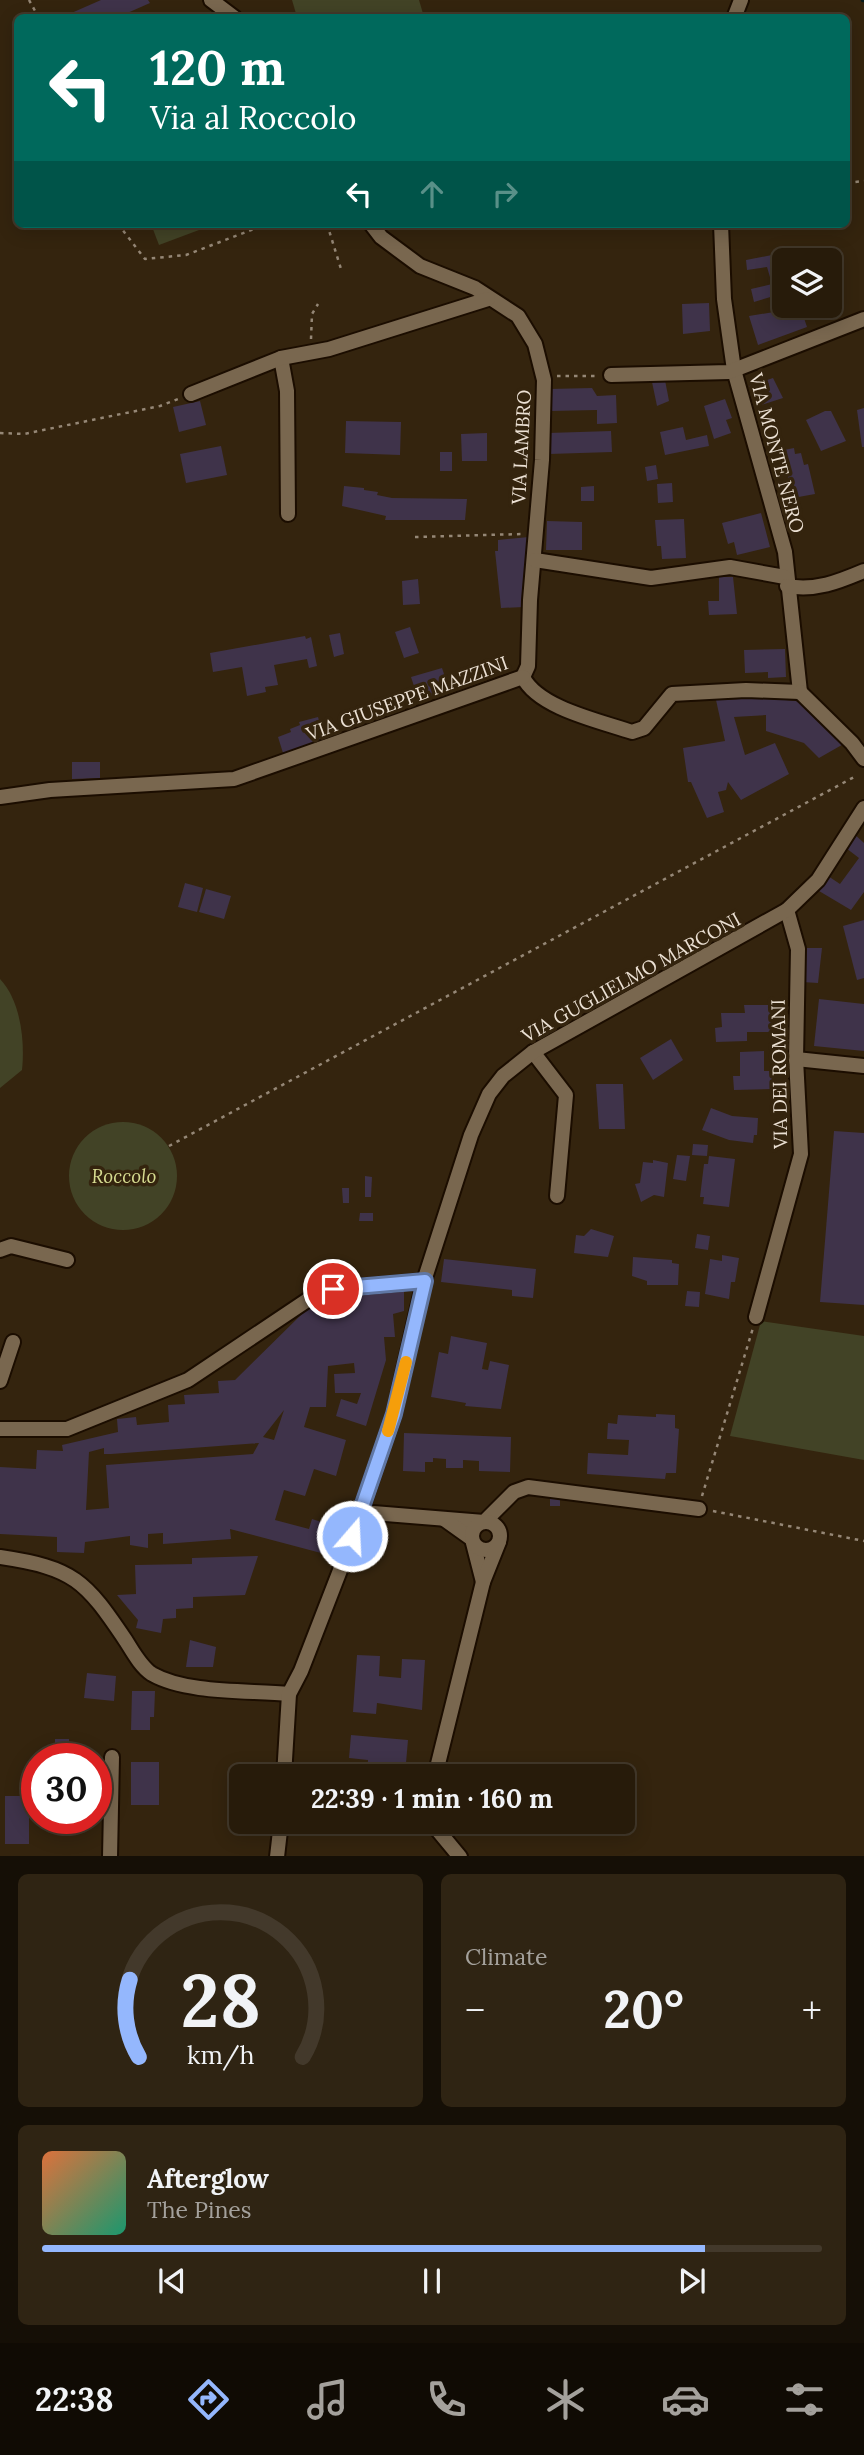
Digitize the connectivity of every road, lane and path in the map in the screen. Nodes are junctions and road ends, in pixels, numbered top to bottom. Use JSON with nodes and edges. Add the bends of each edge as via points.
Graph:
{"nodes":[{"id":1,"x":211,"y":0,"type":"edge"},
{"id":2,"x":230,"y":14,"type":"edge"},
{"id":3,"x":121,"y":228,"type":"edge"},
{"id":4,"x":257,"y":228,"type":"edge"},
{"id":5,"x":328,"y":228,"type":"edge"},
{"id":6,"x":374,"y":228,"type":"edge"},
{"id":7,"x":721,"y":228,"type":"edge"},
{"id":8,"x":341,"y":269,"type":"dead end"},
{"id":9,"x":488,"y":299,"type":"junction"},
{"id":10,"x":318,"y":304,"type":"dead end"},
{"id":11,"x":864,"y":319,"type":"edge"},
{"id":12,"x":329,"y":349,"type":"junction"},
{"id":13,"x":281,"y":358,"type":"junction"},
{"id":14,"x":734,"y":370,"type":"junction"},
{"id":15,"x":611,"y":375,"type":"joint"},
{"id":16,"x":543,"y":377,"type":"junction"},
{"id":17,"x":191,"y":394,"type":"joint"},
{"id":18,"x":0,"y":433,"type":"edge"},
{"id":19,"x":288,"y":514,"type":"dead end"},
{"id":20,"x":536,"y":534,"type":"junction"},
{"id":21,"x":415,"y":537,"type":"dead end"},
{"id":22,"x":535,"y":560,"type":"junction"},
{"id":23,"x":864,"y":571,"type":"edge"},
{"id":24,"x":786,"y":581,"type":"junction"},
{"id":25,"x":523,"y":677,"type":"junction"},
{"id":26,"x":800,"y":692,"type":"junction"},
{"id":27,"x":864,"y":759,"type":"edge"},
{"id":28,"x":856,"y":776,"type":"dead end"},
{"id":29,"x":0,"y":797,"type":"edge"},
{"id":30,"x":864,"y":808,"type":"edge"},
{"id":31,"x":787,"y":910,"type":"junction"},
{"id":32,"x":533,"y":1052,"type":"junction"},
{"id":33,"x":796,"y":1059,"type":"junction"},
{"id":34,"x":864,"y":1066,"type":"edge"},
{"id":35,"x":169,"y":1146,"type":"dead end"},
{"id":36,"x":557,"y":1196,"type":"dead end"},
{"id":37,"x":0,"y":1250,"type":"edge"},
{"id":38,"x":67,"y":1260,"type":"dead end"},
{"id":39,"x":425,"y":1281,"type":"junction"},
{"id":40,"x":756,"y":1317,"type":"joint"},
{"id":41,"x":13,"y":1342,"type":"dead end"},
{"id":42,"x":0,"y":1381,"type":"edge"},
{"id":43,"x":0,"y":1429,"type":"edge"},
{"id":44,"x":514,"y":1492,"type":"junction"},
{"id":45,"x":699,"y":1509,"type":"junction"},
{"id":46,"x":361,"y":1511,"type":"junction"},
{"id":47,"x":442,"y":1517,"type":"junction"},
{"id":48,"x":484,"y":1522,"type":"junction"},
{"id":49,"x":500,"y":1537,"type":"junction"},
{"id":50,"x":472,"y":1539,"type":"junction"},
{"id":51,"x":864,"y":1542,"type":"edge"},
{"id":52,"x":0,"y":1557,"type":"edge"},
{"id":53,"x":483,"y":1582,"type":"junction"},
{"id":54,"x":289,"y":1694,"type":"junction"},
{"id":55,"x":285,"y":1764,"type":"edge"},
{"id":56,"x":438,"y":1764,"type":"edge"},
{"id":57,"x":110,"y":1834,"type":"edge"},
{"id":58,"x":280,"y":1834,"type":"edge"},
{"id":59,"x":440,"y":1834,"type":"edge"},
{"id":60,"x":110,"y":1856,"type":"edge"},
{"id":61,"x":277,"y":1856,"type":"edge"},
{"id":62,"x":459,"y":1856,"type":"edge"}],
"edges":[{"from":1,"to":2,"type":"street"},
{"from":3,"to":4,"type":"path","via":[[145,259],[186,255]]},
{"from":5,"to":8,"type":"path"},
{"from":6,"to":9,"type":"street","name":"VIA LAMBRO","via":[[420,266],[475,288]]},
{"from":7,"to":14,"type":"street","name":"VIA MONTE NERO","via":[[724,299]]},
{"from":9,"to":12,"type":"street"},
{"from":9,"to":16,"type":"street","name":"VIA LAMBRO","via":[[518,316],[534,344]]},
{"from":10,"to":12,"type":"path","via":[[312,314],[311,345],[326,340]]},
{"from":11,"to":14,"type":"street"},
{"from":12,"to":13,"type":"street"},
{"from":13,"to":17,"type":"street"},
{"from":13,"to":19,"type":"street","via":[[287,391]]},
{"from":14,"to":15,"type":"street"},
{"from":14,"to":24,"type":"street","name":"VIA MONTE NERO","via":[[785,552]]},
{"from":15,"to":16,"type":"path"},
{"from":16,"to":20,"type":"street","name":"VIA LAMBRO"},
{"from":17,"to":18,"type":"path","via":[[24,434]]},
{"from":20,"to":21,"type":"path"},
{"from":20,"to":22,"type":"street","name":"VIA LAMBRO"},
{"from":22,"to":24,"type":"street","via":[[651,578],[730,567]]},
{"from":22,"to":25,"type":"street","name":"VIA LAMBRO","via":[[528,666]]},
{"from":23,"to":24,"type":"street","via":[[834,584],[806,589]]},
{"from":24,"to":26,"type":"street","name":"VIA MONTE NERO"},
{"from":25,"to":26,"type":"street","name":"VIA GIUSEPPE MAZZINI","via":[[536,695],[632,732],[644,728],[673,694]]},
{"from":25,"to":29,"type":"street","name":"VIA GIUSEPPE MAZZINI","via":[[234,779]]},
{"from":26,"to":27,"type":"street"},
{"from":28,"to":35,"type":"path"},
{"from":30,"to":31,"type":"street","name":"VIA GUGLIELMO MARCONI","via":[[818,880]]},
{"from":31,"to":32,"type":"street","name":"VIA GUGLIELMO MARCONI"},
{"from":31,"to":33,"type":"street","name":"VIA DEI ROMANI","via":[[797,949]]},
{"from":32,"to":36,"type":"street","via":[[566,1095]]},
{"from":32,"to":39,"type":"street","name":"VIA GUGLIELMO MARCONI","via":[[489,1094],[471,1135]]},
{"from":33,"to":34,"type":"street"},
{"from":33,"to":40,"type":"street","name":"VIA DEI ROMANI","via":[[801,1154]]},
{"from":37,"to":38,"type":"street","via":[[11,1246]]},
{"from":39,"to":43,"type":"street","via":[[333,1289],[309,1299],[188,1380],[67,1429]]},
{"from":39,"to":46,"type":"street","name":"VIA GUGLIELMO MARCONI","via":[[394,1414]]},
{"from":40,"to":45,"type":"path"},
{"from":41,"to":42,"type":"street"},
{"from":44,"to":45,"type":"street","via":[[528,1487]]},
{"from":44,"to":48,"type":"street"},
{"from":44,"to":49,"type":"street"},
{"from":45,"to":51,"type":"path"},
{"from":46,"to":47,"type":"street"},
{"from":46,"to":54,"type":"street","name":"VIA GUGLIELMO MARCONI"},
{"from":47,"to":48,"type":"street"},
{"from":47,"to":50,"type":"street"},
{"from":48,"to":49,"type":"street","via":[[492,1523]]},
{"from":48,"to":50,"type":"street","via":[[474,1530]]},
{"from":49,"to":50,"type":"street","via":[[494,1549],[485,1551]]},
{"from":49,"to":53,"type":"street"},
{"from":50,"to":53,"type":"street"},
{"from":52,"to":54,"type":"street","via":[[36,1562],[71,1574],[98,1601],[150,1673],[174,1682]]},
{"from":53,"to":56,"type":"street"},
{"from":54,"to":55,"type":"street"},
{"from":57,"to":60,"type":"street"},
{"from":58,"to":61,"type":"street"},
{"from":59,"to":62,"type":"street"}]}
